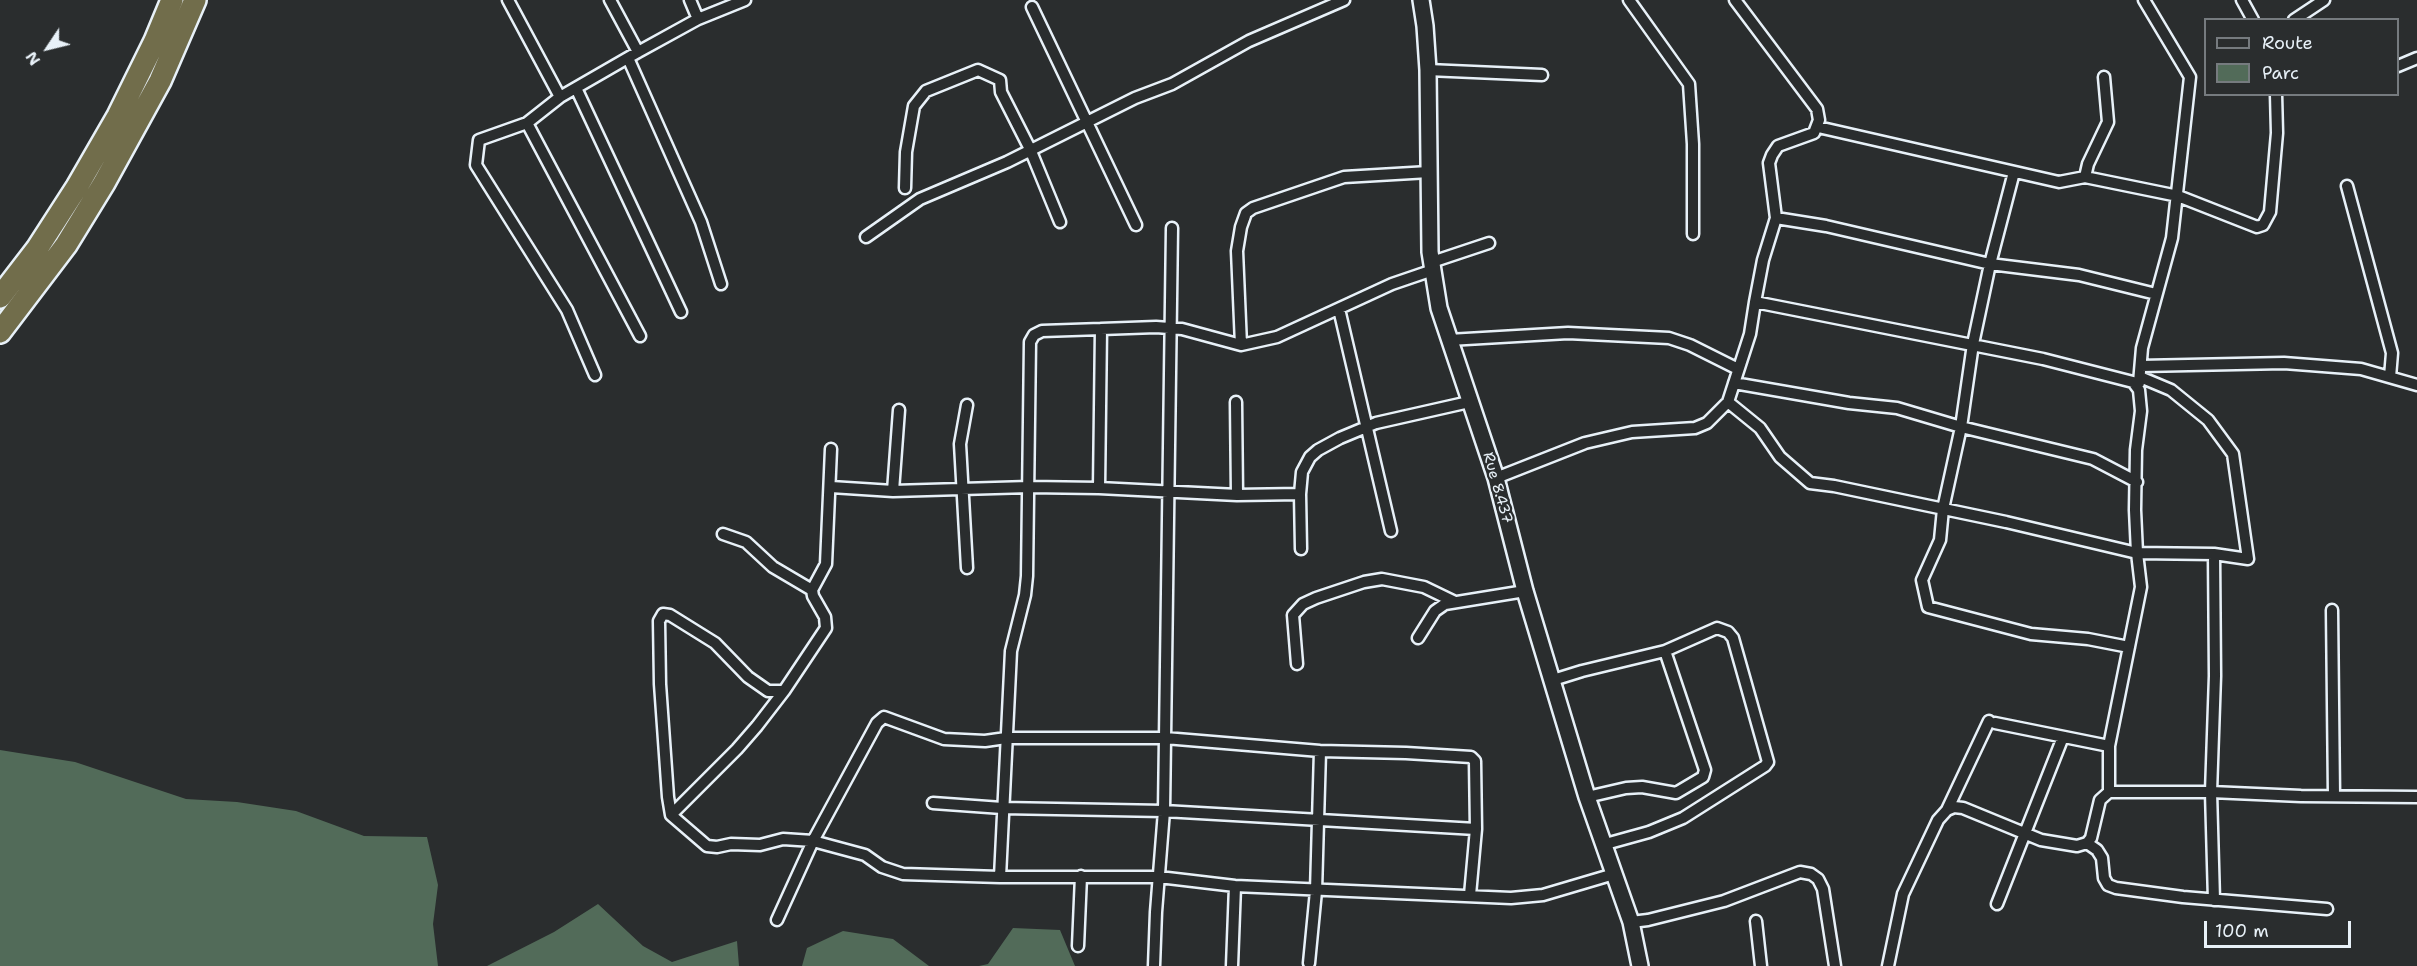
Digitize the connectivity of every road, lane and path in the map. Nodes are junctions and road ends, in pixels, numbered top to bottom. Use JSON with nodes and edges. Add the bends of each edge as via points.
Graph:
{"nodes":[{"id":1,"x":171,"y":0,"type":"edge"},
{"id":2,"x":195,"y":0,"type":"edge"},
{"id":3,"x":508,"y":0,"type":"edge"},
{"id":4,"x":610,"y":0,"type":"edge"},
{"id":5,"x":690,"y":0,"type":"edge"},
{"id":6,"x":745,"y":0,"type":"edge"},
{"id":7,"x":1344,"y":0,"type":"edge"},
{"id":8,"x":1421,"y":0,"type":"edge"},
{"id":9,"x":1629,"y":0,"type":"edge"},
{"id":10,"x":1735,"y":0,"type":"edge"},
{"id":11,"x":2144,"y":0,"type":"edge"},
{"id":12,"x":2242,"y":0,"type":"edge"},
{"id":13,"x":2324,"y":0,"type":"edge"},
{"id":14,"x":1032,"y":7,"type":"dead end"},
{"id":15,"x":2252,"y":18,"type":"edge"},
{"id":16,"x":2297,"y":18,"type":"edge"},
{"id":17,"x":698,"y":19,"type":"junction"},
{"id":18,"x":638,"y":52,"type":"junction"},
{"id":19,"x":628,"y":58,"type":"junction"},
{"id":20,"x":2417,"y":58,"type":"edge"},
{"id":21,"x":2399,"y":65,"type":"edge"},
{"id":22,"x":1428,"y":70,"type":"junction"},
{"id":23,"x":1542,"y":75,"type":"dead end"},
{"id":24,"x":2103,"y":77,"type":"dead end"},
{"id":25,"x":576,"y":88,"type":"junction"},
{"id":26,"x":2276,"y":96,"type":"edge"},
{"id":27,"x":560,"y":97,"type":"junction"},
{"id":28,"x":527,"y":123,"type":"junction"},
{"id":29,"x":1086,"y":123,"type":"junction"},
{"id":30,"x":1818,"y":127,"type":"junction"},
{"id":31,"x":1030,"y":149,"type":"junction"},
{"id":32,"x":2013,"y":171,"type":"junction"},
{"id":33,"x":1429,"y":172,"type":"junction"},
{"id":34,"x":2085,"y":177,"type":"junction"},
{"id":35,"x":2347,"y":186,"type":"dead end"},
{"id":36,"x":905,"y":188,"type":"dead end"},
{"id":37,"x":2178,"y":196,"type":"junction"},
{"id":38,"x":1776,"y":218,"type":"junction"},
{"id":39,"x":1060,"y":222,"type":"dead end"},
{"id":40,"x":1136,"y":225,"type":"dead end"},
{"id":41,"x":1172,"y":228,"type":"dead end"},
{"id":42,"x":1694,"y":234,"type":"dead end"},
{"id":43,"x":866,"y":237,"type":"dead end"},
{"id":44,"x":1489,"y":243,"type":"dead end"},
{"id":45,"x":1990,"y":264,"type":"junction"},
{"id":46,"x":1432,"y":266,"type":"junction"},
{"id":47,"x":721,"y":284,"type":"dead end"},
{"id":48,"x":2156,"y":294,"type":"junction"},
{"id":49,"x":0,"y":297,"type":"edge"},
{"id":50,"x":1755,"y":302,"type":"junction"},
{"id":51,"x":1339,"y":309,"type":"junction"},
{"id":52,"x":681,"y":312,"type":"dead end"},
{"id":53,"x":1169,"y":328,"type":"junction"},
{"id":54,"x":1101,"y":329,"type":"junction"},
{"id":55,"x":0,"y":332,"type":"edge"},
{"id":56,"x":640,"y":336,"type":"dead end"},
{"id":57,"x":1449,"y":340,"type":"junction"},
{"id":58,"x":1241,"y":345,"type":"junction"},
{"id":59,"x":1973,"y":345,"type":"junction"},
{"id":60,"x":1738,"y":369,"type":"junction"},
{"id":61,"x":2140,"y":372,"type":"junction"},
{"id":62,"x":595,"y":375,"type":"dead end"},
{"id":63,"x":2390,"y":377,"type":"junction"},
{"id":64,"x":1734,"y":383,"type":"junction"},
{"id":65,"x":2417,"y":385,"type":"edge"},
{"id":66,"x":2139,"y":390,"type":"junction"},
{"id":67,"x":1236,"y":402,"type":"dead end"},
{"id":68,"x":1469,"y":402,"type":"junction"},
{"id":69,"x":1728,"y":402,"type":"junction"},
{"id":70,"x":967,"y":405,"type":"dead end"},
{"id":71,"x":899,"y":410,"type":"dead end"},
{"id":72,"x":1368,"y":426,"type":"junction"},
{"id":73,"x":1961,"y":426,"type":"junction"},
{"id":74,"x":831,"y":448,"type":"dead end"},
{"id":75,"x":1496,"y":478,"type":"junction"},
{"id":76,"x":2137,"y":482,"type":"junction"},
{"id":77,"x":831,"y":487,"type":"junction"},
{"id":78,"x":1029,"y":488,"type":"junction"},
{"id":79,"x":1100,"y":488,"type":"junction"},
{"id":80,"x":962,"y":490,"type":"junction"},
{"id":81,"x":893,"y":491,"type":"junction"},
{"id":82,"x":1167,"y":493,"type":"junction"},
{"id":83,"x":1300,"y":494,"type":"junction"},
{"id":84,"x":1237,"y":495,"type":"junction"},
{"id":85,"x":1944,"y":509,"type":"junction"},
{"id":86,"x":1391,"y":531,"type":"dead end"},
{"id":87,"x":723,"y":534,"type":"dead end"},
{"id":88,"x":1301,"y":549,"type":"dead end"},
{"id":89,"x":2137,"y":553,"type":"junction"},
{"id":90,"x":2214,"y":554,"type":"junction"},
{"id":91,"x":967,"y":568,"type":"dead end"},
{"id":92,"x":812,"y":590,"type":"junction"},
{"id":93,"x":1525,"y":591,"type":"junction"},
{"id":94,"x":1455,"y":602,"type":"junction"},
{"id":95,"x":2332,"y":610,"type":"dead end"},
{"id":96,"x":1418,"y":638,"type":"dead end"},
{"id":97,"x":2129,"y":647,"type":"junction"},
{"id":98,"x":1665,"y":651,"type":"junction"},
{"id":99,"x":1297,"y":664,"type":"dead end"},
{"id":100,"x":1553,"y":680,"type":"junction"},
{"id":101,"x":784,"y":692,"type":"junction"},
{"id":102,"x":2063,"y":737,"type":"junction"},
{"id":103,"x":1006,"y":738,"type":"junction"},
{"id":104,"x":1165,"y":738,"type":"junction"},
{"id":105,"x":2109,"y":746,"type":"junction"},
{"id":106,"x":1320,"y":751,"type":"junction"},
{"id":107,"x":2109,"y":792,"type":"junction"},
{"id":108,"x":2211,"y":792,"type":"junction"},
{"id":109,"x":2334,"y":796,"type":"junction"},
{"id":110,"x":1587,"y":797,"type":"junction"},
{"id":111,"x":2417,"y":797,"type":"edge"},
{"id":112,"x":933,"y":803,"type":"dead end"},
{"id":113,"x":1002,"y":808,"type":"junction"},
{"id":114,"x":1947,"y":810,"type":"junction"},
{"id":115,"x":1164,"y":811,"type":"junction"},
{"id":116,"x":671,"y":815,"type":"junction"},
{"id":117,"x":1319,"y":819,"type":"junction"},
{"id":118,"x":1476,"y":829,"type":"junction"},
{"id":119,"x":2026,"y":834,"type":"junction"},
{"id":120,"x":813,"y":841,"type":"junction"},
{"id":121,"x":2086,"y":843,"type":"junction"},
{"id":122,"x":1602,"y":844,"type":"junction"},
{"id":123,"x":1614,"y":874,"type":"junction"},
{"id":124,"x":1081,"y":876,"type":"junction"},
{"id":125,"x":1000,"y":877,"type":"junction"},
{"id":126,"x":1159,"y":877,"type":"junction"},
{"id":127,"x":1235,"y":886,"type":"junction"},
{"id":128,"x":1316,"y":891,"type":"junction"},
{"id":129,"x":1470,"y":895,"type":"junction"},
{"id":130,"x":2214,"y":900,"type":"junction"},
{"id":131,"x":1997,"y":904,"type":"dead end"},
{"id":132,"x":2327,"y":909,"type":"dead end"},
{"id":133,"x":777,"y":920,"type":"dead end"},
{"id":134,"x":1756,"y":921,"type":"dead end"},
{"id":135,"x":1631,"y":922,"type":"junction"},
{"id":136,"x":1078,"y":946,"type":"dead end"},
{"id":137,"x":1309,"y":963,"type":"dead end"},
{"id":138,"x":1154,"y":966,"type":"edge"},
{"id":139,"x":1232,"y":966,"type":"edge"},
{"id":140,"x":1640,"y":966,"type":"edge"},
{"id":141,"x":1761,"y":966,"type":"edge"},
{"id":142,"x":1835,"y":966,"type":"edge"},
{"id":143,"x":1888,"y":966,"type":"edge"}],
"edges":[{"from":1,"to":49,"type":"highway","via":[[150,52],[101,146],[37,249]]},
{"from":2,"to":55,"type":"highway","via":[[160,81],[104,183],[66,245]]},
{"from":3,"to":27,"type":"street"},
{"from":4,"to":18,"type":"street"},
{"from":5,"to":17,"type":"street"},
{"from":6,"to":17,"type":"street"},
{"from":7,"to":29,"type":"street","via":[[1248,41],[1172,84]]},
{"from":8,"to":22,"type":"main road","name":"Rue 8.437"},
{"from":9,"to":42,"type":"street","via":[[1689,84]]},
{"from":10,"to":30,"type":"street","via":[[1817,109]]},
{"from":11,"to":37,"type":"street","via":[[2190,77]]},
{"from":12,"to":15,"type":"street"},
{"from":13,"to":16,"type":"street"},
{"from":14,"to":29,"type":"street"},
{"from":17,"to":18,"type":"street"},
{"from":18,"to":19,"type":"street"},
{"from":19,"to":25,"type":"street"},
{"from":19,"to":47,"type":"street","via":[[701,222]]},
{"from":20,"to":21,"type":"street"},
{"from":22,"to":23,"type":"street"},
{"from":22,"to":33,"type":"main road","name":"Rue 8.437"},
{"from":24,"to":34,"type":"street","via":[[2108,122]]},
{"from":25,"to":27,"type":"street"},
{"from":25,"to":52,"type":"street"},
{"from":26,"to":37,"type":"street","via":[[2270,212],[2263,225],[2257,227]]},
{"from":27,"to":28,"type":"street"},
{"from":28,"to":56,"type":"street"},
{"from":28,"to":62,"type":"street","via":[[479,140],[476,165],[567,310]]},
{"from":29,"to":31,"type":"street"},
{"from":29,"to":40,"type":"street"},
{"from":30,"to":32,"type":"street"},
{"from":30,"to":38,"type":"street","via":[[1814,133],[1778,146],[1772,154],[1769,163]]},
{"from":31,"to":36,"type":"street","via":[[1001,92],[1000,80],[978,70],[926,92],[914,106]]},
{"from":31,"to":39,"type":"street"},
{"from":31,"to":43,"type":"street","via":[[920,200]]},
{"from":32,"to":34,"type":"street","via":[[2059,182]]},
{"from":32,"to":45,"type":"street"},
{"from":33,"to":46,"type":"main road","name":"Rue 8.437"},
{"from":33,"to":58,"type":"street","via":[[1344,177],[1246,213],[1237,251]]},
{"from":34,"to":37,"type":"street"},
{"from":35,"to":63,"type":"street","via":[[2392,353]]},
{"from":37,"to":48,"type":"street","via":[[2172,238]]},
{"from":38,"to":45,"type":"street"},
{"from":38,"to":50,"type":"street"},
{"from":41,"to":53,"type":"street"},
{"from":44,"to":46,"type":"street"},
{"from":45,"to":48,"type":"street","via":[[2079,275]]},
{"from":45,"to":59,"type":"street"},
{"from":46,"to":51,"type":"street"},
{"from":46,"to":57,"type":"main road","name":"Rue 8.437"},
{"from":48,"to":61,"type":"street"},
{"from":50,"to":59,"type":"street"},
{"from":50,"to":60,"type":"street","via":[[1750,334]]},
{"from":51,"to":58,"type":"street","via":[[1277,338]]},
{"from":51,"to":72,"type":"street"},
{"from":53,"to":54,"type":"street"},
{"from":53,"to":58,"type":"street"},
{"from":53,"to":82,"type":"street"},
{"from":54,"to":78,"type":"street","via":[[1042,331],[1030,342]]},
{"from":54,"to":79,"type":"street"},
{"from":57,"to":60,"type":"street","via":[[1568,333],[1669,338]]},
{"from":57,"to":68,"type":"main road","name":"Rue 8.437"},
{"from":59,"to":66,"type":"street","via":[[2123,378]]},
{"from":59,"to":73,"type":"street"},
{"from":60,"to":64,"type":"street"},
{"from":61,"to":63,"type":"street","via":[[2284,363],[2361,369]]},
{"from":61,"to":66,"type":"street"},
{"from":61,"to":90,"type":"street","via":[[2171,390],[2208,420],[2234,454],[2248,559]]},
{"from":63,"to":65,"type":"street"},
{"from":64,"to":69,"type":"street"},
{"from":64,"to":73,"type":"street","via":[[1896,408]]},
{"from":66,"to":76,"type":"street"},
{"from":67,"to":84,"type":"street"},
{"from":68,"to":72,"type":"street"},
{"from":68,"to":75,"type":"main road","name":"Rue 8.437"},
{"from":69,"to":75,"type":"street","via":[[1707,423],[1695,428],[1632,432],[1586,443]]},
{"from":69,"to":85,"type":"street","via":[[1760,428],[1780,457],[1810,483]]},
{"from":70,"to":80,"type":"street","via":[[960,444]]},
{"from":71,"to":81,"type":"street"},
{"from":72,"to":83,"type":"street","via":[[1317,450],[1302,472]]},
{"from":72,"to":86,"type":"street"},
{"from":73,"to":76,"type":"street","via":[[2093,459]]},
{"from":73,"to":85,"type":"street"},
{"from":74,"to":77,"type":"street"},
{"from":75,"to":93,"type":"main road","name":"Rue 8.437"},
{"from":76,"to":89,"type":"street"},
{"from":77,"to":81,"type":"street"},
{"from":77,"to":92,"type":"street","via":[[825,564]]},
{"from":78,"to":79,"type":"street"},
{"from":78,"to":80,"type":"street"},
{"from":78,"to":103,"type":"street","via":[[1025,595],[1011,651]]},
{"from":79,"to":82,"type":"street"},
{"from":80,"to":81,"type":"street"},
{"from":80,"to":91,"type":"street"},
{"from":82,"to":84,"type":"street"},
{"from":82,"to":104,"type":"street"},
{"from":83,"to":84,"type":"street"},
{"from":83,"to":88,"type":"street"},
{"from":85,"to":89,"type":"street"},
{"from":85,"to":97,"type":"street","via":[[1940,540],[1922,580],[1928,607],[2031,634]]},
{"from":87,"to":92,"type":"street","via":[[746,542],[773,567]]},
{"from":89,"to":90,"type":"street"},
{"from":89,"to":97,"type":"street","via":[[2141,587]]},
{"from":90,"to":108,"type":"street","via":[[2216,676]]},
{"from":92,"to":101,"type":"street","via":[[826,628]]},
{"from":93,"to":94,"type":"street"},
{"from":93,"to":100,"type":"main road","name":"Rue 8.437"},
{"from":94,"to":96,"type":"street","via":[[1435,611]]},
{"from":94,"to":99,"type":"street","via":[[1424,587],[1382,579],[1316,598],[1293,615]]},
{"from":95,"to":109,"type":"street"},
{"from":97,"to":105,"type":"street"},
{"from":98,"to":100,"type":"street"},
{"from":98,"to":110,"type":"street","via":[[1705,770],[1703,777],[1676,793],[1642,787]]},
{"from":98,"to":122,"type":"street","via":[[1717,628],[1728,632],[1733,638],[1768,762],[1683,818]]},
{"from":100,"to":110,"type":"main road","name":"Rue 8.437"},
{"from":101,"to":116,"type":"street","via":[[737,749]]},
{"from":101,"to":116,"type":"street","via":[[768,691],[748,677],[715,643],[663,614],[659,621],[660,684]]},
{"from":102,"to":105,"type":"street"},
{"from":102,"to":114,"type":"street","via":[[1992,722]]},
{"from":102,"to":119,"type":"street"},
{"from":103,"to":104,"type":"street"},
{"from":103,"to":113,"type":"street"},
{"from":103,"to":120,"type":"street","via":[[944,739],[881,718]]},
{"from":104,"to":106,"type":"street"},
{"from":104,"to":115,"type":"street"},
{"from":105,"to":107,"type":"street"},
{"from":106,"to":117,"type":"street"},
{"from":106,"to":118,"type":"street","via":[[1471,758],[1475,761]]},
{"from":107,"to":108,"type":"street"},
{"from":107,"to":121,"type":"street","via":[[2100,801],[2091,838]]},
{"from":108,"to":109,"type":"street"},
{"from":108,"to":130,"type":"street"},
{"from":109,"to":111,"type":"street"},
{"from":110,"to":122,"type":"main road","name":"Rue 8.437"},
{"from":112,"to":113,"type":"street"},
{"from":113,"to":115,"type":"street"},
{"from":113,"to":125,"type":"street"},
{"from":114,"to":119,"type":"street","via":[[1963,808]]},
{"from":114,"to":143,"type":"street","via":[[1938,820],[1903,894]]},
{"from":115,"to":117,"type":"street"},
{"from":115,"to":126,"type":"street"},
{"from":116,"to":120,"type":"street","via":[[707,846],[760,845],[783,839]]},
{"from":117,"to":118,"type":"street"},
{"from":117,"to":128,"type":"street"},
{"from":118,"to":129,"type":"street"},
{"from":119,"to":121,"type":"street","via":[[2077,846]]},
{"from":119,"to":131,"type":"street"},
{"from":120,"to":125,"type":"street","via":[[865,855],[882,867],[903,874]]},
{"from":120,"to":133,"type":"street"},
{"from":121,"to":130,"type":"street","via":[[2102,858],[2108,885]]},
{"from":122,"to":123,"type":"main road","name":"Rue 8.437"},
{"from":123,"to":129,"type":"street","via":[[1527,898]]},
{"from":123,"to":135,"type":"main road","name":"Rue 8.437"},
{"from":124,"to":125,"type":"street"},
{"from":124,"to":126,"type":"street"},
{"from":124,"to":136,"type":"street"},
{"from":126,"to":127,"type":"street"},
{"from":126,"to":138,"type":"street"},
{"from":127,"to":128,"type":"street"},
{"from":127,"to":139,"type":"street"},
{"from":128,"to":129,"type":"street"},
{"from":128,"to":137,"type":"street"},
{"from":130,"to":132,"type":"street"},
{"from":134,"to":141,"type":"street"},
{"from":135,"to":140,"type":"main road","name":"Rue 8.437"},
{"from":135,"to":142,"type":"street","via":[[1724,900],[1800,872],[1811,874],[1823,889]]}]}
